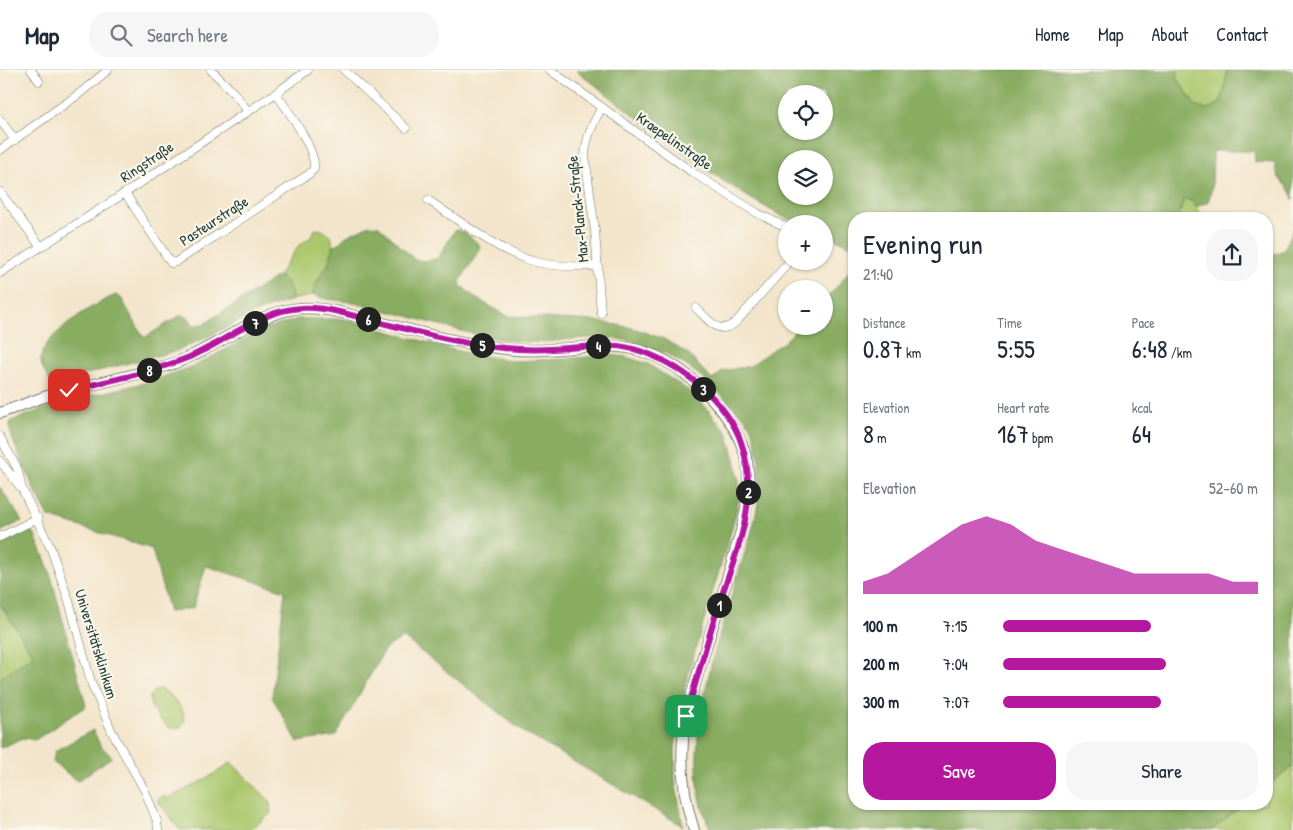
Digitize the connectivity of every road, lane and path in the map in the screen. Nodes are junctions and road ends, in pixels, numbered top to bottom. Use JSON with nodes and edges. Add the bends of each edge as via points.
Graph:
{"nodes":[{"id":1,"x":31,"y":70,"type":"edge"},
{"id":2,"x":108,"y":70,"type":"edge"},
{"id":3,"x":211,"y":70,"type":"edge"},
{"id":4,"x":308,"y":70,"type":"edge"},
{"id":5,"x":344,"y":70,"type":"edge"},
{"id":6,"x":550,"y":70,"type":"edge"},
{"id":7,"x":39,"y":81,"type":"dead end"},
{"id":8,"x":276,"y":93,"type":"junction"},
{"id":9,"x":602,"y":107,"type":"junction"},
{"id":10,"x":248,"y":111,"type":"junction"},
{"id":11,"x":0,"y":120,"type":"edge"},
{"id":12,"x":406,"y":128,"type":"dead end"},
{"id":13,"x":15,"y":140,"type":"junction"},
{"id":14,"x":0,"y":150,"type":"edge"},
{"id":15,"x":0,"y":192,"type":"edge"},
{"id":16,"x":125,"y":193,"type":"junction"},
{"id":17,"x":428,"y":200,"type":"dead end"},
{"id":18,"x":778,"y":224,"type":"edge"},
{"id":19,"x":41,"y":246,"type":"junction"},
{"id":20,"x":598,"y":266,"type":"junction"},
{"id":21,"x":782,"y":270,"type":"edge"},
{"id":22,"x":0,"y":273,"type":"edge"},
{"id":23,"x":696,"y":308,"type":"dead end"},
{"id":24,"x":600,"y":312,"type":"dead end"},
{"id":25,"x":0,"y":413,"type":"edge"},
{"id":26,"x":0,"y":436,"type":"edge"},
{"id":27,"x":0,"y":461,"type":"edge"},
{"id":28,"x":22,"y":489,"type":"junction"},
{"id":29,"x":38,"y":518,"type":"junction"},
{"id":30,"x":0,"y":537,"type":"edge"},
{"id":31,"x":158,"y":830,"type":"edge"},
{"id":32,"x":694,"y":830,"type":"edge"}],
"edges":[{"from":1,"to":7,"type":"street"},
{"from":2,"to":13,"type":"street"},
{"from":3,"to":10,"type":"street"},
{"from":4,"to":8,"type":"street","name":"Ringstraße"},
{"from":5,"to":12,"type":"street"},
{"from":6,"to":9,"type":"street","name":"Kraepelinstraße"},
{"from":8,"to":10,"type":"street","name":"Ringstraße"},
{"from":8,"to":16,"type":"street","name":"Pasteurstraße","via":[[314,159],[314,169],[293,185],[172,263]]},
{"from":9,"to":18,"type":"street","name":"Kraepelinstraße","via":[[728,195]]},
{"from":9,"to":20,"type":"street","name":"Max-Planck-Straße","via":[[586,144],[586,170]]},
{"from":10,"to":16,"type":"street","name":"Ringstraße"},
{"from":11,"to":13,"type":"street"},
{"from":13,"to":14,"type":"street"},
{"from":15,"to":19,"type":"street"},
{"from":16,"to":19,"type":"street","name":"Ringstraße"},
{"from":17,"to":20,"type":"street","via":[[516,255],[557,265]]},
{"from":19,"to":22,"type":"street","name":"Ringstraße"},
{"from":20,"to":24,"type":"street","name":"Max-Planck-Straße"},
{"from":21,"to":23,"type":"street","via":[[729,328],[715,327]]},
{"from":25,"to":32,"type":"street","via":[[52,395],[173,364],[260,320],[300,308],[339,312],[492,347],[519,350],[617,346],[641,351],[681,371],[704,390],[735,428],[747,462],[748,476],[744,522],[686,716],[682,781]]},
{"from":26,"to":28,"type":"street","via":[[17,468]]},
{"from":27,"to":28,"type":"street"},
{"from":28,"to":29,"type":"street","name":"Universitätsklinikum"},
{"from":29,"to":30,"type":"street"},
{"from":29,"to":31,"type":"street","name":"Universitätsklinikum","via":[[61,575],[91,682],[112,732],[145,790]]}]}
